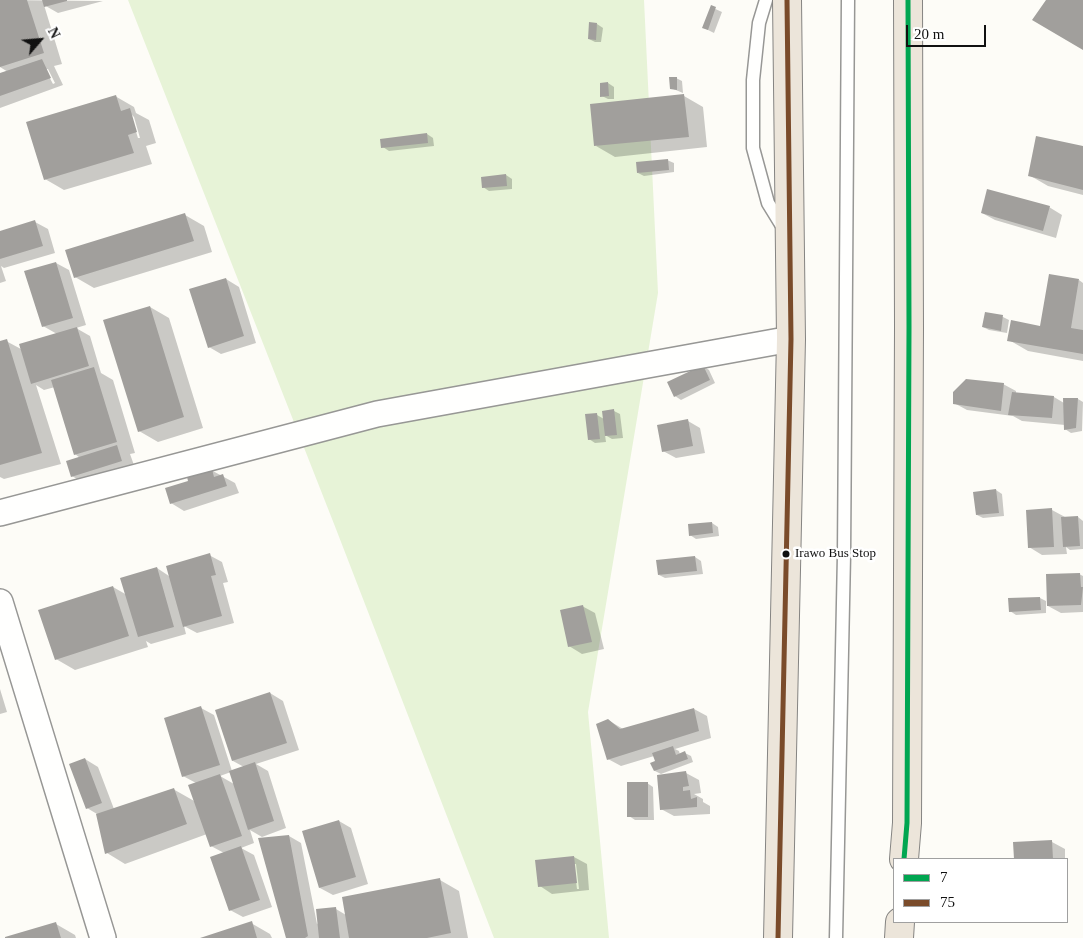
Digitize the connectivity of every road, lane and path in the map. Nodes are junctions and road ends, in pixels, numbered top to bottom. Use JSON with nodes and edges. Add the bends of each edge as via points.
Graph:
{"nodes":[{"id":1,"x":766,"y":0,"type":"edge"},
{"id":2,"x":786,"y":0,"type":"edge"},
{"id":3,"x":848,"y":0,"type":"edge"},
{"id":4,"x":908,"y":0,"type":"edge"},
{"id":5,"x":789,"y":238,"type":"junction"},
{"id":6,"x":791,"y":339,"type":"junction"},
{"id":7,"x":0,"y":513,"type":"edge"},
{"id":8,"x":0,"y":602,"type":"edge"},
{"id":9,"x":904,"y":858,"type":"edge"},
{"id":10,"x":900,"y":923,"type":"edge"},
{"id":11,"x":103,"y":938,"type":"edge"},
{"id":12,"x":778,"y":938,"type":"edge"},
{"id":13,"x":836,"y":938,"type":"edge"},
{"id":14,"x":899,"y":938,"type":"edge"}],
"edges":[{"from":1,"to":5,"type":"lane","via":[[759,24],[753,80],[753,148],[768,203]]},
{"from":2,"to":5,"type":"highway"},
{"from":3,"to":13,"type":"lane","via":[[844,555]]},
{"from":4,"to":9,"type":"highway","via":[[907,823]]},
{"from":5,"to":6,"type":"highway"},
{"from":6,"to":7,"type":"street","via":[[377,414]]},
{"from":6,"to":12,"type":"highway"},
{"from":8,"to":11,"type":"street"},
{"from":10,"to":14,"type":"highway"}]}
